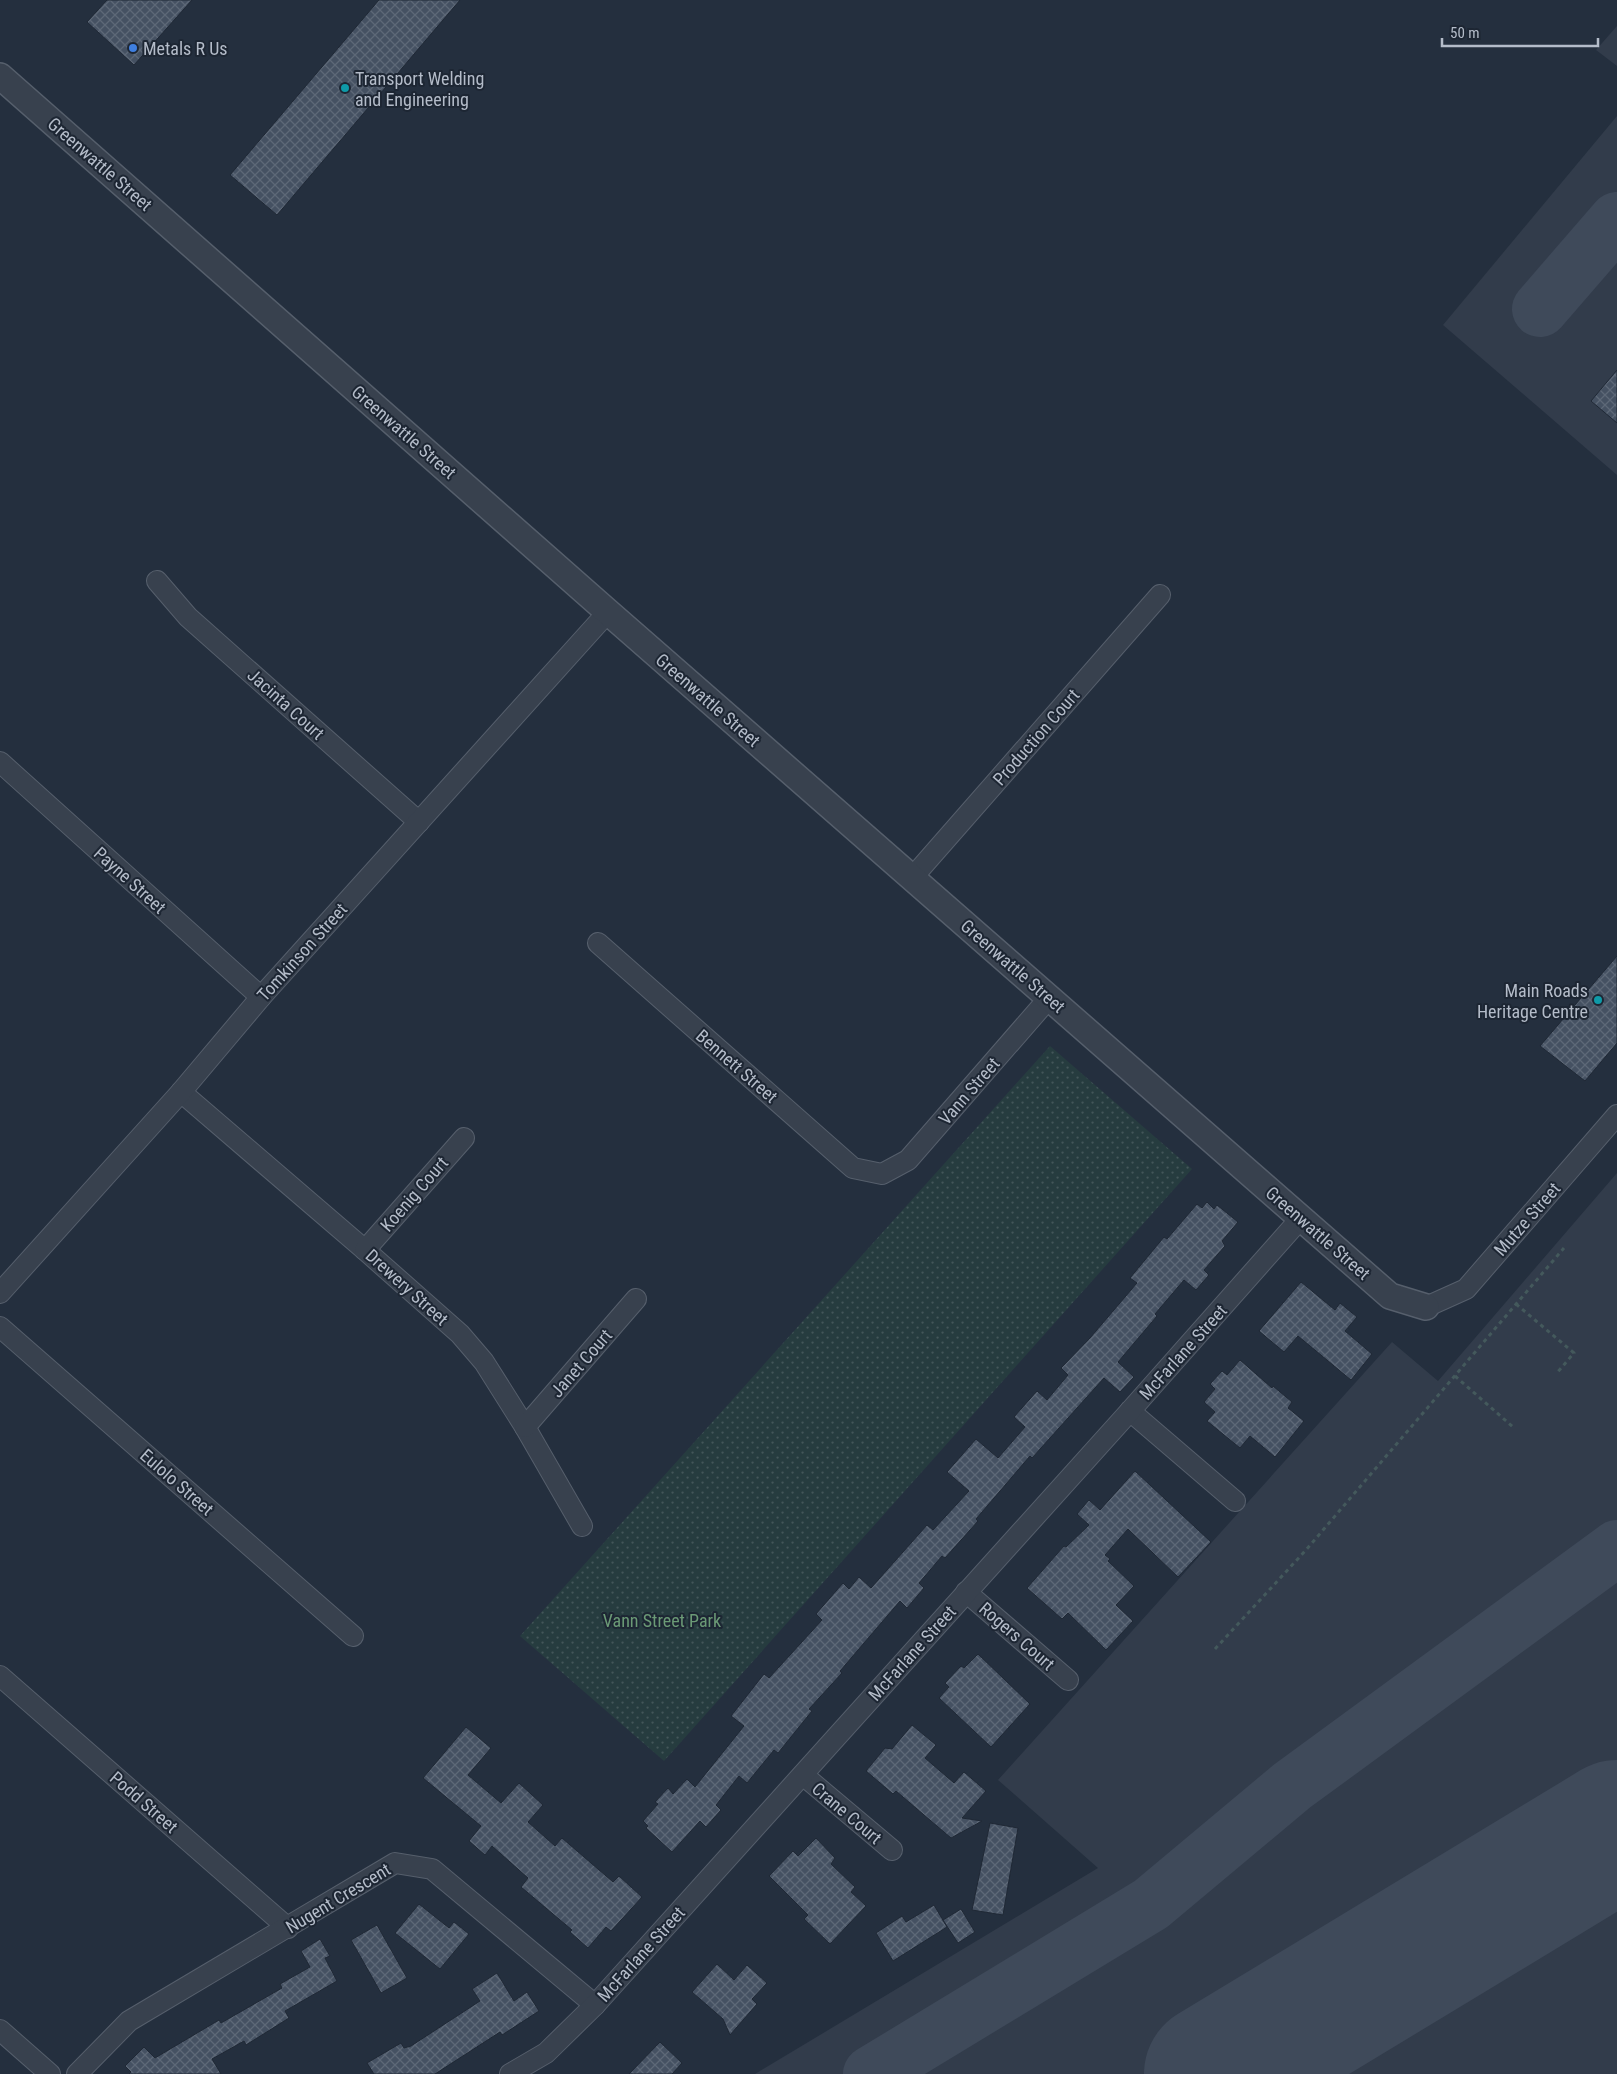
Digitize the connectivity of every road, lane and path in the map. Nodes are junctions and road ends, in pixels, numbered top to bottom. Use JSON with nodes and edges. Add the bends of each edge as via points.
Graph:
{"nodes":[{"id":1,"x":0,"y":76,"type":"edge"},
{"id":2,"x":157,"y":581,"type":"dead end"},
{"id":3,"x":1160,"y":595,"type":"dead end"},
{"id":4,"x":608,"y":612,"type":"junction"},
{"id":5,"x":0,"y":762,"type":"edge"},
{"id":6,"x":419,"y":822,"type":"junction"},
{"id":7,"x":912,"y":878,"type":"junction"},
{"id":8,"x":598,"y":943,"type":"dead end"},
{"id":9,"x":261,"y":997,"type":"junction"},
{"id":10,"x":1049,"y":998,"type":"junction"},
{"id":11,"x":181,"y":1092,"type":"junction"},
{"id":12,"x":1617,"y":1116,"type":"edge"},
{"id":13,"x":464,"y":1138,"type":"dead end"},
{"id":14,"x":882,"y":1174,"type":"joint"},
{"id":15,"x":1301,"y":1218,"type":"junction"},
{"id":16,"x":1564,"y":1248,"type":"dead end"},
{"id":17,"x":365,"y":1250,"type":"junction"},
{"id":18,"x":0,"y":1293,"type":"edge"},
{"id":19,"x":636,"y":1299,"type":"dead end"},
{"id":20,"x":1516,"y":1304,"type":"junction"},
{"id":21,"x":1426,"y":1307,"type":"joint"},
{"id":22,"x":0,"y":1327,"type":"edge"},
{"id":23,"x":1556,"y":1374,"type":"dead end"},
{"id":24,"x":1455,"y":1376,"type":"junction"},
{"id":25,"x":1130,"y":1411,"type":"junction"},
{"id":26,"x":525,"y":1426,"type":"junction"},
{"id":27,"x":1513,"y":1427,"type":"dead end"},
{"id":28,"x":1235,"y":1501,"type":"dead end"},
{"id":29,"x":582,"y":1526,"type":"dead end"},
{"id":30,"x":966,"y":1592,"type":"junction"},
{"id":31,"x":353,"y":1636,"type":"dead end"},
{"id":32,"x":1215,"y":1649,"type":"dead end"},
{"id":33,"x":0,"y":1676,"type":"edge"},
{"id":34,"x":1068,"y":1680,"type":"dead end"},
{"id":35,"x":802,"y":1775,"type":"junction"},
{"id":36,"x":892,"y":1850,"type":"dead end"},
{"id":37,"x":288,"y":1928,"type":"junction"},
{"id":38,"x":595,"y":2005,"type":"junction"},
{"id":39,"x":0,"y":2030,"type":"edge"},
{"id":40,"x":50,"y":2074,"type":"edge"},
{"id":41,"x":77,"y":2074,"type":"edge"},
{"id":42,"x":510,"y":2074,"type":"edge"}],
"edges":[{"from":1,"to":4,"type":"street","name":"Greenwattle Street"},
{"from":2,"to":6,"type":"street","name":"Jacinta Court","via":[[188,617]]},
{"from":3,"to":7,"type":"street","name":"Production Court"},
{"from":4,"to":6,"type":"street","name":"Tomkinson Street"},
{"from":4,"to":7,"type":"street","name":"Greenwattle Street"},
{"from":5,"to":9,"type":"street","name":"Payne Street"},
{"from":6,"to":9,"type":"street","name":"Tomkinson Street"},
{"from":7,"to":10,"type":"street","name":"Greenwattle Street"},
{"from":8,"to":14,"type":"street","name":"Bennett Street","via":[[852,1168]]},
{"from":9,"to":11,"type":"street","name":"Tomkinson Street"},
{"from":10,"to":14,"type":"street","name":"Vann Street","via":[[908,1160]]},
{"from":10,"to":15,"type":"street","name":"Greenwattle Street"},
{"from":11,"to":17,"type":"street","name":"Drewery Street"},
{"from":11,"to":18,"type":"street","name":"Tomkinson Street"},
{"from":12,"to":21,"type":"street","name":"Mutze Street","via":[[1466,1289]]},
{"from":13,"to":17,"type":"street","name":"Koenig Court"},
{"from":15,"to":21,"type":"street","name":"Greenwattle Street","via":[[1390,1296]]},
{"from":15,"to":25,"type":"street","name":"McFarlane Street"},
{"from":16,"to":20,"type":"path"},
{"from":17,"to":26,"type":"street","name":"Drewery Street","via":[[460,1334],[484,1362]]},
{"from":19,"to":26,"type":"street","name":"Janet Court"},
{"from":20,"to":23,"type":"path","via":[[1574,1353]]},
{"from":20,"to":24,"type":"path"},
{"from":22,"to":31,"type":"street","name":"Eulolo Street"},
{"from":24,"to":27,"type":"path"},
{"from":24,"to":32,"type":"path","via":[[1306,1550]]},
{"from":25,"to":28,"type":"street"},
{"from":25,"to":30,"type":"street","name":"McFarlane Street"},
{"from":26,"to":29,"type":"street","name":"Drewery Street"},
{"from":30,"to":34,"type":"street","name":"Rogers Court"},
{"from":30,"to":35,"type":"street","name":"McFarlane Street"},
{"from":33,"to":37,"type":"street","name":"Podd Street"},
{"from":35,"to":36,"type":"street","name":"Crane Court"},
{"from":35,"to":38,"type":"street","name":"McFarlane Street"},
{"from":37,"to":38,"type":"street","name":"Nugent Crescent","via":[[395,1863],[432,1870]]},
{"from":37,"to":41,"type":"street","name":"Nugent Crescent","via":[[129,2021]]},
{"from":38,"to":42,"type":"street","name":"McFarlane Street","via":[[546,2053]]},
{"from":39,"to":40,"type":"street"}]}
